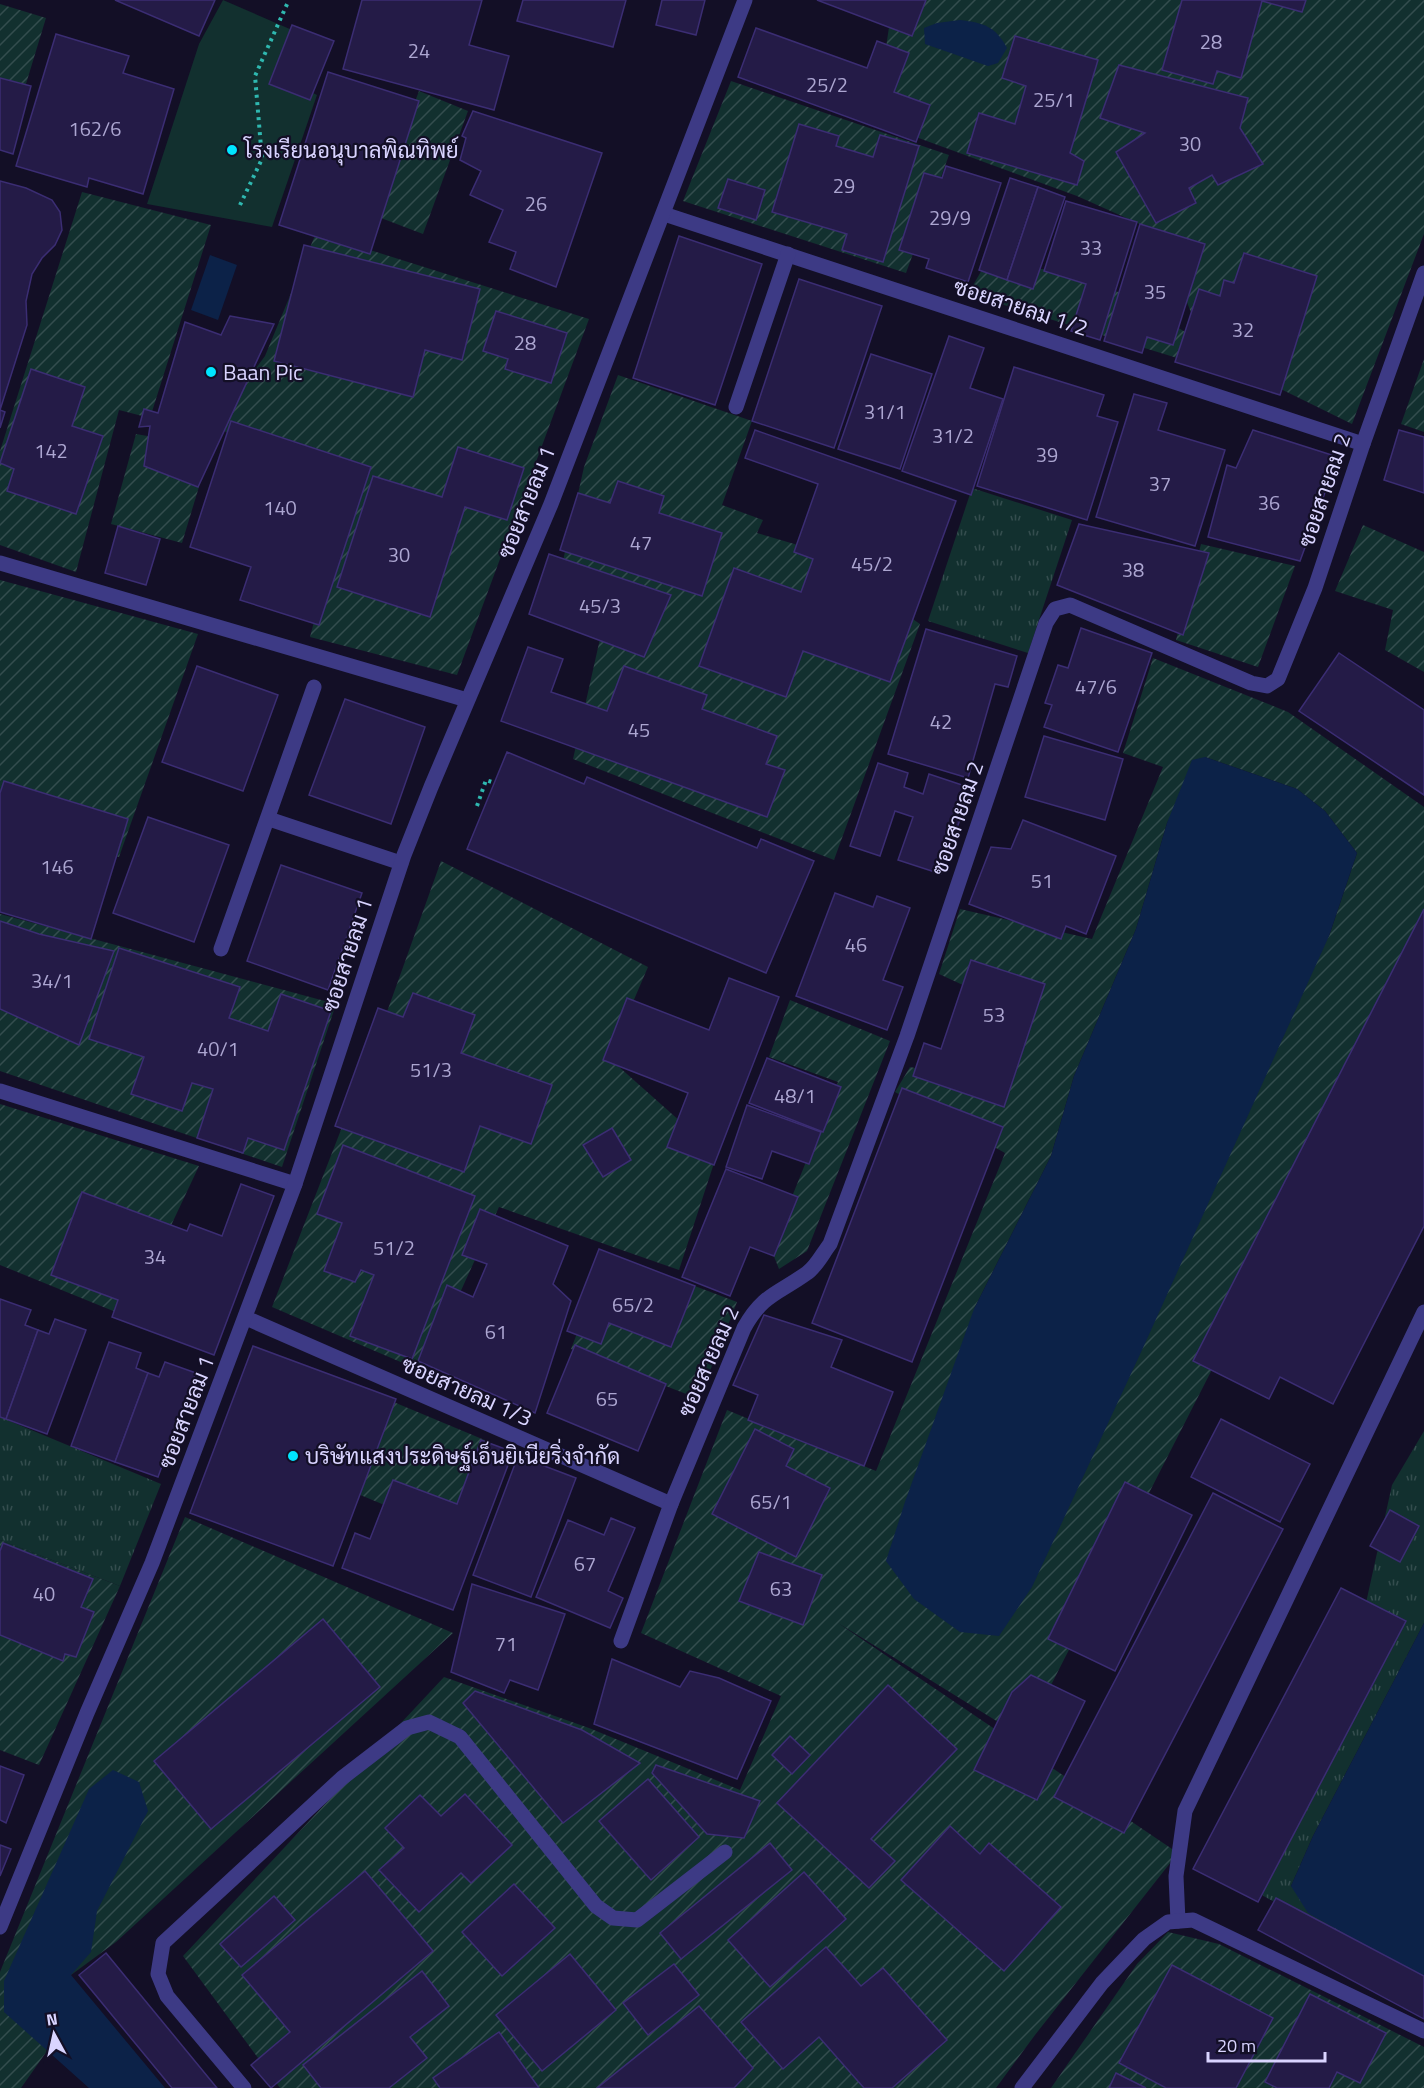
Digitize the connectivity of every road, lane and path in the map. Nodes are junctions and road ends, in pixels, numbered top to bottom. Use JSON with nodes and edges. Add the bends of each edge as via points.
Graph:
{"nodes":[{"id":1,"x":745,"y":0,"type":"edge"},
{"id":2,"x":288,"y":2,"type":"dead end"},
{"id":3,"x":240,"y":204,"type":"dead end"},
{"id":4,"x":664,"y":214,"type":"junction"},
{"id":5,"x":788,"y":254,"type":"junction"},
{"id":6,"x":1424,"y":273,"type":"edge"},
{"id":7,"x":736,"y":407,"type":"dead end"},
{"id":8,"x":1363,"y":444,"type":"junction"},
{"id":9,"x":0,"y":563,"type":"edge"},
{"id":10,"x":314,"y":687,"type":"dead end"},
{"id":11,"x":467,"y":700,"type":"junction"},
{"id":12,"x":495,"y":783,"type":"dead end"},
{"id":13,"x":477,"y":806,"type":"dead end"},
{"id":14,"x":268,"y":819,"type":"junction"},
{"id":15,"x":401,"y":863,"type":"junction"},
{"id":16,"x":222,"y":949,"type":"dead end"},
{"id":17,"x":0,"y":1091,"type":"edge"},
{"id":18,"x":295,"y":1184,"type":"junction"},
{"id":19,"x":1424,"y":1312,"type":"edge"},
{"id":20,"x":246,"y":1318,"type":"junction"},
{"id":21,"x":670,"y":1504,"type":"junction"},
{"id":22,"x":621,"y":1641,"type":"dead end"},
{"id":23,"x":724,"y":1852,"type":"dead end"},
{"id":24,"x":1178,"y":1921,"type":"junction"},
{"id":25,"x":0,"y":1927,"type":"edge"},
{"id":26,"x":1424,"y":2031,"type":"edge"},
{"id":27,"x":244,"y":2088,"type":"edge"},
{"id":28,"x":1022,"y":2088,"type":"edge"}],
"edges":[{"from":1,"to":4,"type":"street","name":"ซอยสายลม 1"},
{"from":2,"to":3,"type":"path","via":[[255,76],[262,159]]},
{"from":4,"to":5,"type":"street","name":"ซอยสายลม 1/2"},
{"from":4,"to":11,"type":"street","name":"ซอยสายลม 1","via":[[551,504]]},
{"from":5,"to":7,"type":"street"},
{"from":5,"to":8,"type":"street","name":"ซอยสายลม 1/2"},
{"from":6,"to":8,"type":"street","name":"ซอยสายลม 2"},
{"from":8,"to":21,"type":"street","name":"ซอยสายลม 2","via":[[1315,588],[1278,680],[1267,686],[1251,683],[1070,605],[1055,609],[1050,616],[907,1036],[830,1244],[809,1272],[753,1310]]},
{"from":9,"to":11,"type":"street"},
{"from":10,"to":14,"type":"street"},
{"from":11,"to":15,"type":"street","name":"ซอยสายลม 1"},
{"from":12,"to":13,"type":"path","via":[[486,780]]},
{"from":14,"to":15,"type":"street"},
{"from":14,"to":16,"type":"street"},
{"from":15,"to":18,"type":"street","name":"ซอยสายลม 1"},
{"from":17,"to":18,"type":"street"},
{"from":18,"to":20,"type":"street","name":"ซอยสายลม 1"},
{"from":19,"to":24,"type":"street","via":[[1185,1811],[1176,1876]]},
{"from":20,"to":21,"type":"street","name":"ซอยสายลม 1/3"},
{"from":20,"to":25,"type":"street","name":"ซอยสายลม 1","via":[[152,1563]]},
{"from":21,"to":22,"type":"street","name":"ซอยสายลม 2"},
{"from":23,"to":27,"type":"street","via":[[637,1920],[613,1918],[596,1906],[460,1737],[429,1722],[407,1728],[342,1778],[163,1943],[159,1974],[167,1996]]},
{"from":24,"to":26,"type":"street","via":[[1193,1920]]},
{"from":24,"to":28,"type":"street","via":[[1168,1922],[1144,1939],[1102,1983]]}]}
